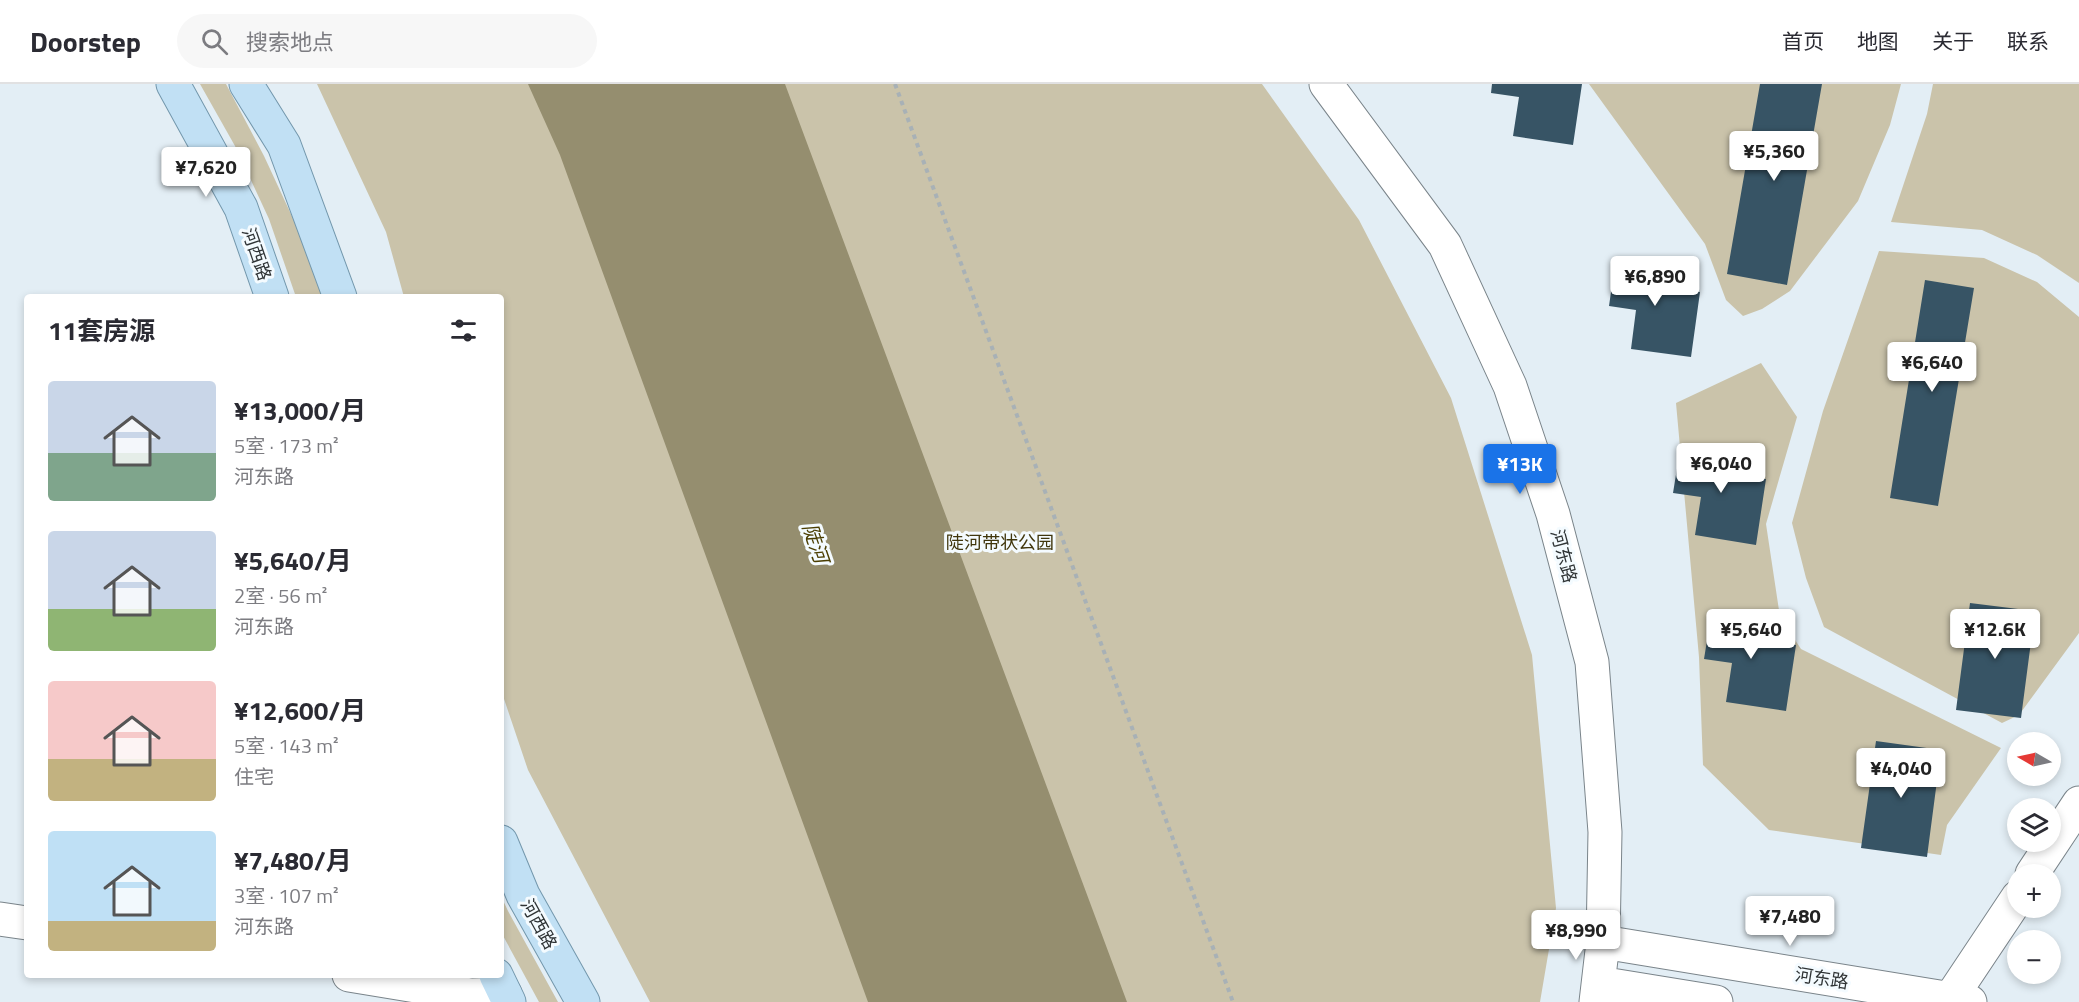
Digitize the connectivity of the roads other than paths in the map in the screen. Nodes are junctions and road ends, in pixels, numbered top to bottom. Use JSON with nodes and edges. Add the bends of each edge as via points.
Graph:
{"nodes":[{"id":1,"x":173,"y":84,"type":"edge"},
{"id":2,"x":246,"y":84,"type":"edge"},
{"id":3,"x":1326,"y":84,"type":"edge"},
{"id":4,"x":271,"y":294,"type":"edge"},
{"id":5,"x":339,"y":294,"type":"edge"},
{"id":6,"x":2079,"y":803,"type":"edge"},
{"id":7,"x":504,"y":849,"type":"edge"},
{"id":8,"x":2039,"y":864,"type":"edge"},
{"id":9,"x":2007,"y":917,"type":"edge"},
{"id":10,"x":0,"y":919,"type":"edge"},
{"id":11,"x":24,"y":923,"type":"edge"},
{"id":12,"x":1603,"y":942,"type":"junction"},
{"id":13,"x":367,"y":978,"type":"edge"},
{"id":14,"x":504,"y":990,"type":"edge"},
{"id":15,"x":1598,"y":993,"type":"edge"},
{"id":16,"x":1960,"y":1000,"type":"edge"},
{"id":17,"x":583,"y":1002,"type":"edge"},
{"id":18,"x":1716,"y":1002,"type":"edge"}],
"edges":[{"from":1,"to":4,"type":"main road","name":"河西路","via":[[241,208]]},
{"from":2,"to":5,"type":"main road","via":[[284,145]]},
{"from":3,"to":12,"type":"street","name":"河东路","via":[[1445,245],[1510,386],[1553,514],[1592,662],[1605,832]]},
{"from":6,"to":8,"type":"street"},
{"from":7,"to":17,"type":"main road","name":"河西路","via":[[523,895]]},
{"from":9,"to":16,"type":"street"},
{"from":10,"to":11,"type":"street"},
{"from":12,"to":15,"type":"street","name":"河东路"},
{"from":12,"to":16,"type":"street","name":"河东路"},
{"from":13,"to":14,"type":"street","via":[[471,995]]},
{"from":15,"to":18,"type":"street","name":"河东路"}]}
